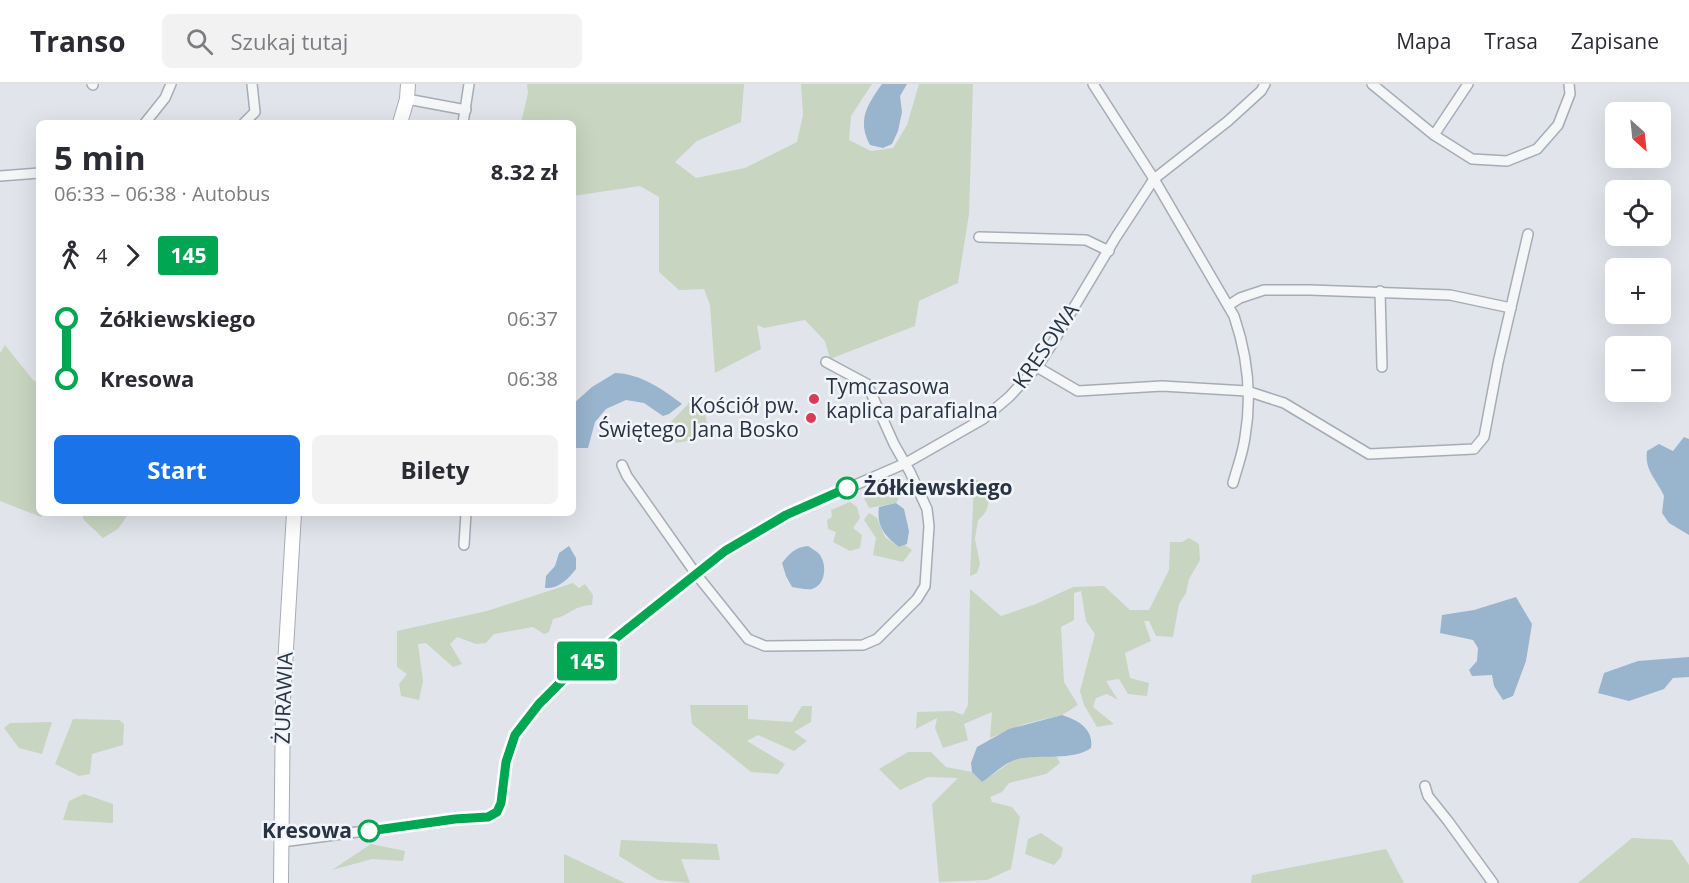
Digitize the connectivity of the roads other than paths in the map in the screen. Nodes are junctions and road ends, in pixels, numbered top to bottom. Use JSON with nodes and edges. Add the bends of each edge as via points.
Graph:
{"nodes":[{"id":1,"x":171,"y":84,"type":"edge"},
{"id":2,"x":252,"y":84,"type":"edge"},
{"id":3,"x":408,"y":84,"type":"edge"},
{"id":4,"x":469,"y":84,"type":"edge"},
{"id":5,"x":1093,"y":84,"type":"edge"},
{"id":6,"x":1265,"y":84,"type":"edge"},
{"id":7,"x":1372,"y":84,"type":"edge"},
{"id":8,"x":1468,"y":84,"type":"edge"},
{"id":9,"x":1569,"y":84,"type":"edge"},
{"id":10,"x":407,"y":99,"type":"junction"},
{"id":11,"x":466,"y":110,"type":"junction"},
{"id":12,"x":147,"y":120,"type":"edge"},
{"id":13,"x":247,"y":120,"type":"edge"},
{"id":14,"x":401,"y":120,"type":"edge"},
{"id":15,"x":464,"y":120,"type":"edge"},
{"id":16,"x":1434,"y":135,"type":"junction"},
{"id":17,"x":36,"y":173,"type":"edge"},
{"id":18,"x":0,"y":176,"type":"edge"},
{"id":19,"x":1154,"y":179,"type":"junction"},
{"id":20,"x":1528,"y":234,"type":"dead end"},
{"id":21,"x":979,"y":237,"type":"dead end"},
{"id":22,"x":1109,"y":251,"type":"junction"},
{"id":23,"x":1380,"y":291,"type":"junction"},
{"id":24,"x":1229,"y":305,"type":"junction"},
{"id":25,"x":1511,"y":308,"type":"junction"},
{"id":26,"x":826,"y":362,"type":"dead end"},
{"id":27,"x":1037,"y":367,"type":"junction"},
{"id":28,"x":1382,"y":367,"type":"dead end"},
{"id":29,"x":1248,"y":391,"type":"junction"},
{"id":30,"x":906,"y":463,"type":"junction"},
{"id":31,"x":622,"y":465,"type":"dead end"},
{"id":32,"x":1233,"y":483,"type":"dead end"},
{"id":33,"x":294,"y":516,"type":"edge"},
{"id":34,"x":466,"y":516,"type":"edge"},
{"id":35,"x":464,"y":545,"type":"dead end"},
{"id":36,"x":696,"y":574,"type":"junction"},
{"id":37,"x":1425,"y":786,"type":"dead end"},
{"id":38,"x":282,"y":842,"type":"junction"},
{"id":39,"x":281,"y":883,"type":"edge"},
{"id":40,"x":1493,"y":883,"type":"edge"}],
"edges":[{"from":1,"to":12,"type":"street"},
{"from":2,"to":13,"type":"street","via":[[255,112]]},
{"from":3,"to":10,"type":"street"},
{"from":4,"to":11,"type":"street"},
{"from":5,"to":19,"type":"street"},
{"from":6,"to":19,"type":"street","name":"KRESOWA","via":[[1228,121]]},
{"from":7,"to":16,"type":"street"},
{"from":8,"to":16,"type":"street"},
{"from":9,"to":16,"type":"street","via":[[1570,94],[1558,125],[1537,149],[1507,161],[1472,159]]},
{"from":10,"to":11,"type":"street"},
{"from":10,"to":14,"type":"street"},
{"from":11,"to":15,"type":"street"},
{"from":17,"to":18,"type":"street"},
{"from":19,"to":22,"type":"street","name":"KRESOWA"},
{"from":19,"to":24,"type":"street"},
{"from":20,"to":25,"type":"street"},
{"from":21,"to":22,"type":"street","via":[[1086,240]]},
{"from":22,"to":27,"type":"street","name":"KRESOWA"},
{"from":23,"to":24,"type":"street","via":[[1264,290]]},
{"from":23,"to":25,"type":"street","via":[[1450,295]]},
{"from":23,"to":28,"type":"street"},
{"from":24,"to":29,"type":"street","via":[[1241,335]]},
{"from":25,"to":29,"type":"street","via":[[1484,437],[1474,449],[1370,454],[1284,403]]},
{"from":26,"to":30,"type":"street","via":[[867,384]]},
{"from":27,"to":29,"type":"street","via":[[1078,392],[1162,386]]},
{"from":27,"to":30,"type":"street","name":"KRESOWA","via":[[984,419]]},
{"from":29,"to":32,"type":"street","via":[[1245,440]]},
{"from":30,"to":36,"type":"street","name":"KRESOWA","via":[[786,515],[725,551]]},
{"from":30,"to":36,"type":"street","via":[[927,509],[925,586],[877,639],[863,645],[765,646],[748,639]]},
{"from":31,"to":36,"type":"street"},
{"from":33,"to":38,"type":"street","name":"ŻURAWIA","via":[[283,700]]},
{"from":34,"to":35,"type":"street"},
{"from":36,"to":38,"type":"street","name":"KRESOWA","via":[[585,662],[539,704],[515,735],[497,812],[488,817]]},
{"from":37,"to":40,"type":"street","via":[[1428,796]]},
{"from":38,"to":39,"type":"street","name":"ŻURAWIA"}]}
